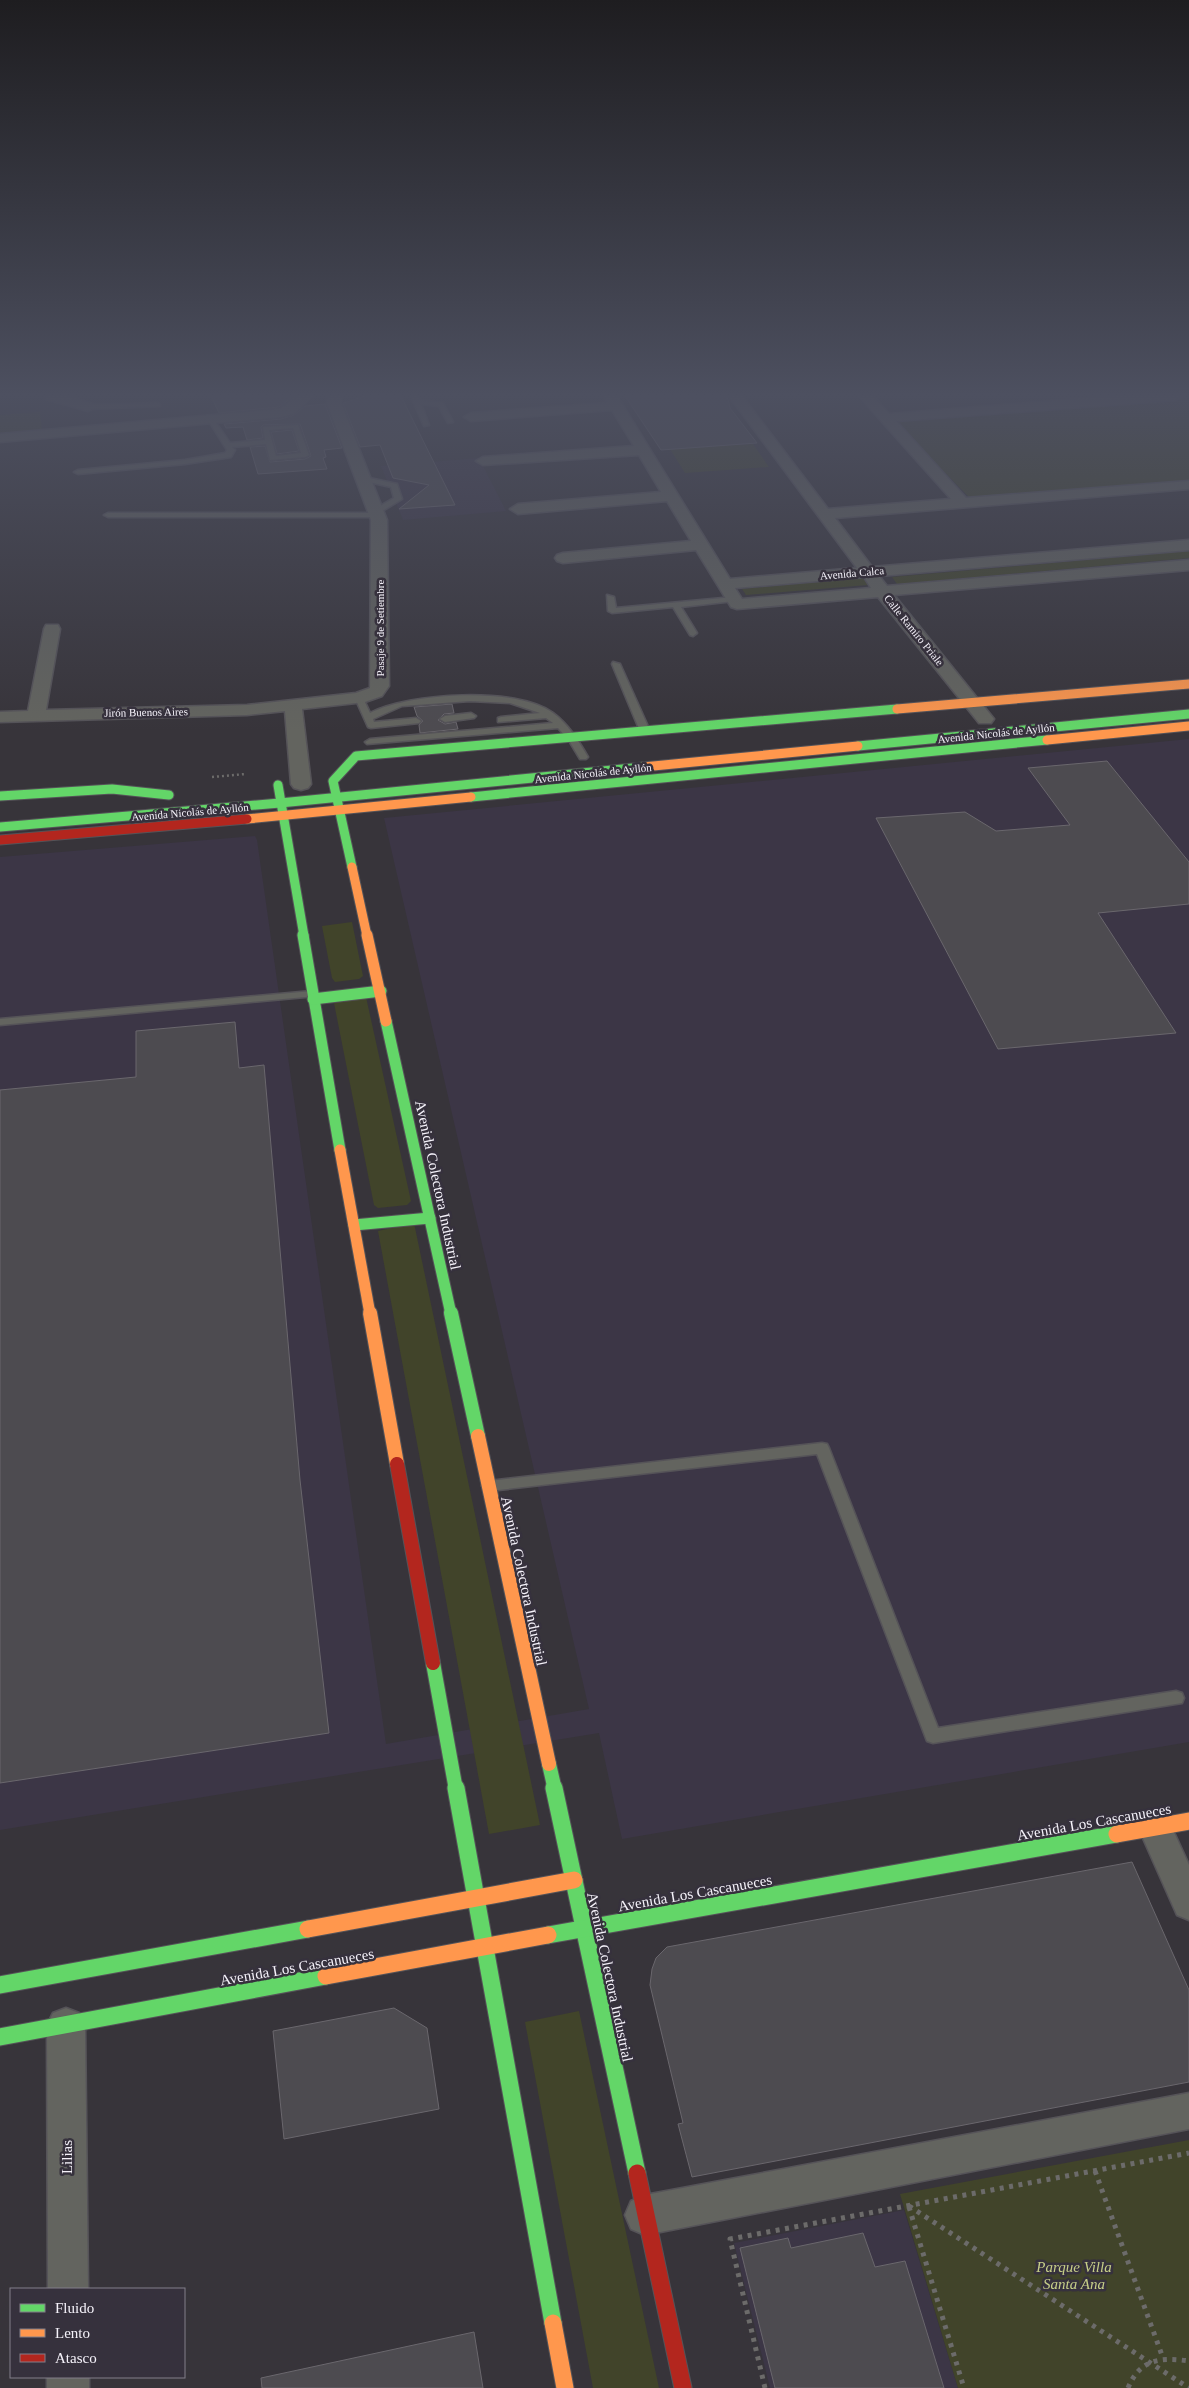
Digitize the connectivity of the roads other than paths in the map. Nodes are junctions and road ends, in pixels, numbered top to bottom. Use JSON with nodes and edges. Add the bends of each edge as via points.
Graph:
{"nodes":[{"id":1,"x":375,"y":507,"type":"edge"},
{"id":2,"x":385,"y":507,"type":"edge"},
{"id":3,"x":536,"y":507,"type":"edge"},
{"id":4,"x":678,"y":507,"type":"edge"},
{"id":5,"x":819,"y":507,"type":"edge"},
{"id":6,"x":906,"y":507,"type":"edge"},
{"id":7,"x":518,"y":509,"type":"dead end"},
{"id":8,"x":377,"y":513,"type":"junction"},
{"id":9,"x":824,"y":514,"type":"junction"},
{"id":10,"x":108,"y":515,"type":"dead end"},
{"id":11,"x":701,"y":545,"type":"junction"},
{"id":12,"x":1189,"y":545,"type":"edge"},
{"id":13,"x":563,"y":558,"type":"dead end"},
{"id":14,"x":1189,"y":565,"type":"edge"},
{"id":15,"x":868,"y":572,"type":"junction"},
{"id":16,"x":724,"y":584,"type":"junction"},
{"id":17,"x":884,"y":592,"type":"junction"},
{"id":18,"x":610,"y":597,"type":"dead end"},
{"id":19,"x":736,"y":602,"type":"junction"},
{"id":20,"x":676,"y":606,"type":"junction"},
{"id":21,"x":52,"y":629,"type":"dead end"},
{"id":22,"x":694,"y":633,"type":"dead end"},
{"id":23,"x":616,"y":664,"type":"dead end"},
{"id":24,"x":1189,"y":684,"type":"edge"},
{"id":25,"x":359,"y":698,"type":"junction"},
{"id":26,"x":293,"y":706,"type":"junction"},
{"id":27,"x":36,"y":714,"type":"junction"},
{"id":28,"x":982,"y":714,"type":"junction"},
{"id":29,"x":1189,"y":714,"type":"edge"},
{"id":30,"x":0,"y":717,"type":"edge"},
{"id":31,"x":553,"y":718,"type":"junction"},
{"id":32,"x":473,"y":722,"type":"dead end"},
{"id":33,"x":447,"y":724,"type":"dead end"},
{"id":34,"x":1189,"y":726,"type":"edge"},
{"id":35,"x":418,"y":727,"type":"dead end"},
{"id":36,"x":371,"y":730,"type":"junction"},
{"id":37,"x":645,"y":731,"type":"junction"},
{"id":38,"x":574,"y":738,"type":"junction"},
{"id":39,"x":356,"y":756,"type":"junction"},
{"id":40,"x":583,"y":757,"type":"joint"},
{"id":41,"x":585,"y":773,"type":"junction"},
{"id":42,"x":352,"y":779,"type":"dead end"},
{"id":43,"x":329,"y":781,"type":"junction"},
{"id":44,"x":305,"y":783,"type":"joint"},
{"id":45,"x":0,"y":796,"type":"edge"},
{"id":46,"x":335,"y":798,"type":"junction"},
{"id":47,"x":280,"y":803,"type":"junction"},
{"id":48,"x":40,"y":805,"type":"dead end"},
{"id":49,"x":339,"y":811,"type":"junction"},
{"id":50,"x":283,"y":816,"type":"junction"},
{"id":51,"x":0,"y":827,"type":"edge"},
{"id":52,"x":0,"y":840,"type":"edge"},
{"id":53,"x":381,"y":991,"type":"junction"},
{"id":54,"x":312,"y":997,"type":"junction"},
{"id":55,"x":0,"y":1022,"type":"edge"},
{"id":56,"x":430,"y":1218,"type":"junction"},
{"id":57,"x":354,"y":1225,"type":"junction"},
{"id":58,"x":489,"y":1486,"type":"junction"},
{"id":59,"x":1176,"y":1698,"type":"dead end"},
{"id":60,"x":1189,"y":1821,"type":"edge"},
{"id":61,"x":1155,"y":1827,"type":"junction"},
{"id":62,"x":574,"y":1880,"type":"junction"},
{"id":63,"x":476,"y":1898,"type":"junction"},
{"id":64,"x":1189,"y":1904,"type":"edge"},
{"id":65,"x":585,"y":1929,"type":"junction"},
{"id":66,"x":485,"y":1948,"type":"junction"},
{"id":67,"x":0,"y":1984,"type":"edge"},
{"id":68,"x":66,"y":2025,"type":"junction"},
{"id":69,"x":0,"y":2037,"type":"edge"},
{"id":70,"x":1189,"y":2111,"type":"edge"},
{"id":71,"x":645,"y":2215,"type":"junction"},
{"id":72,"x":68,"y":2288,"type":"edge"},
{"id":73,"x":565,"y":2388,"type":"edge"},
{"id":74,"x":683,"y":2388,"type":"edge"}],
"edges":[{"from":1,"to":8,"type":"street","name":"Pasaje 9 de Setiembre"},
{"from":2,"to":8,"type":"lane"},
{"from":3,"to":7,"type":"street"},
{"from":4,"to":11,"type":"street"},
{"from":5,"to":9,"type":"street","name":"Calle Ramiro Priale"},
{"from":6,"to":9,"type":"street"},
{"from":8,"to":10,"type":"lane"},
{"from":8,"to":25,"type":"street","name":"Pasaje 9 de Setiembre","via":[[380,686],[376,692]]},
{"from":9,"to":15,"type":"street","name":"Calle Ramiro Priale"},
{"from":11,"to":13,"type":"street"},
{"from":11,"to":16,"type":"street"},
{"from":12,"to":15,"type":"street","name":"Avenida Calca"},
{"from":14,"to":17,"type":"street","name":"Avenida Calca"},
{"from":15,"to":16,"type":"street","name":"Avenida Calca"},
{"from":15,"to":17,"type":"street","name":"Calle Ramiro Priale"},
{"from":16,"to":19,"type":"street"},
{"from":17,"to":19,"type":"street","name":"Avenida Calca"},
{"from":17,"to":28,"type":"street","name":"Calle Ramiro Priale"},
{"from":18,"to":20,"type":"lane","via":[[612,611]]},
{"from":19,"to":20,"type":"lane"},
{"from":20,"to":22,"type":"lane"},
{"from":21,"to":27,"type":"street"},
{"from":23,"to":37,"type":"lane"},
{"from":24,"to":28,"type":"main road"},
{"from":25,"to":26,"type":"street","name":"Pasaje 9 de Setiembre"},
{"from":25,"to":36,"type":"lane"},
{"from":26,"to":27,"type":"street","name":"Jirón Buenos Aires","via":[[247,710]]},
{"from":26,"to":44,"type":"street"},
{"from":27,"to":30,"type":"street","name":"Jirón Buenos Aires"},
{"from":28,"to":37,"type":"main road"},
{"from":29,"to":41,"type":"main road","name":"Avenida Nicolás de Ayllón"},
{"from":31,"to":31,"type":"lane","via":[[501,720]]},
{"from":31,"to":36,"type":"lane"},
{"from":31,"to":36,"type":"lane","via":[[503,699],[487,697],[402,703]]},
{"from":31,"to":38,"type":"lane"},
{"from":32,"to":33,"type":"lane"},
{"from":34,"to":49,"type":"main road","name":"Avenida Nicolás de Ayllón"},
{"from":35,"to":36,"type":"lane"},
{"from":36,"to":39,"type":"lane"},
{"from":37,"to":38,"type":"main road"},
{"from":38,"to":39,"type":"main road"},
{"from":38,"to":40,"type":"lane"},
{"from":39,"to":43,"type":"main road"},
{"from":40,"to":41,"type":"main road"},
{"from":41,"to":46,"type":"main road","name":"Avenida Nicolás de Ayllón"},
{"from":42,"to":43,"type":"main road"},
{"from":43,"to":46,"type":"main road","name":"Avenida Colectora Industrial"},
{"from":44,"to":47,"type":"main road","via":[[273,786]]},
{"from":45,"to":48,"type":"main road","name":"Avenida Nicolás de Ayllón","via":[[112,789],[174,794]]},
{"from":46,"to":47,"type":"main road","name":"Avenida Nicolás de Ayllón"},
{"from":46,"to":49,"type":"main road","name":"Avenida Colectora Industrial"},
{"from":47,"to":50,"type":"main road"},
{"from":47,"to":51,"type":"main road","name":"Avenida Nicolás de Ayllón"},
{"from":49,"to":50,"type":"main road","name":"Avenida Nicolás de Ayllón"},
{"from":49,"to":53,"type":"main road","name":"Avenida Colectora Industrial"},
{"from":50,"to":52,"type":"main road","name":"Avenida Nicolás de Ayllón"},
{"from":50,"to":54,"type":"main road"},
{"from":53,"to":54,"type":"main road"},
{"from":53,"to":56,"type":"main road","name":"Avenida Colectora Industrial"},
{"from":54,"to":55,"type":"lane"},
{"from":54,"to":57,"type":"main road"},
{"from":56,"to":57,"type":"main road"},
{"from":56,"to":58,"type":"main road","name":"Avenida Colectora Industrial"},
{"from":57,"to":63,"type":"main road"},
{"from":58,"to":59,"type":"lane","via":[[822,1448],[933,1736]]},
{"from":58,"to":62,"type":"main road","name":"Avenida Colectora Industrial"},
{"from":60,"to":61,"type":"main road","name":"Avenida Los Cascanueces"},
{"from":61,"to":64,"type":"street"},
{"from":61,"to":65,"type":"main road","name":"Avenida Los Cascanueces"},
{"from":62,"to":63,"type":"main road"},
{"from":62,"to":65,"type":"main road","name":"Avenida Colectora Industrial"},
{"from":63,"to":66,"type":"main road"},
{"from":63,"to":67,"type":"main road"},
{"from":65,"to":66,"type":"main road","name":"Avenida Los Cascanueces"},
{"from":65,"to":71,"type":"main road","name":"Avenida Colectora Industrial"},
{"from":66,"to":68,"type":"main road","name":"Avenida Los Cascanueces"},
{"from":66,"to":73,"type":"main road"},
{"from":68,"to":69,"type":"main road","name":"Avenida Los Cascanueces"},
{"from":68,"to":72,"type":"street","name":"Lilias"},
{"from":70,"to":71,"type":"street"},
{"from":71,"to":74,"type":"main road","name":"Avenida Colectora Industrial"}]}
